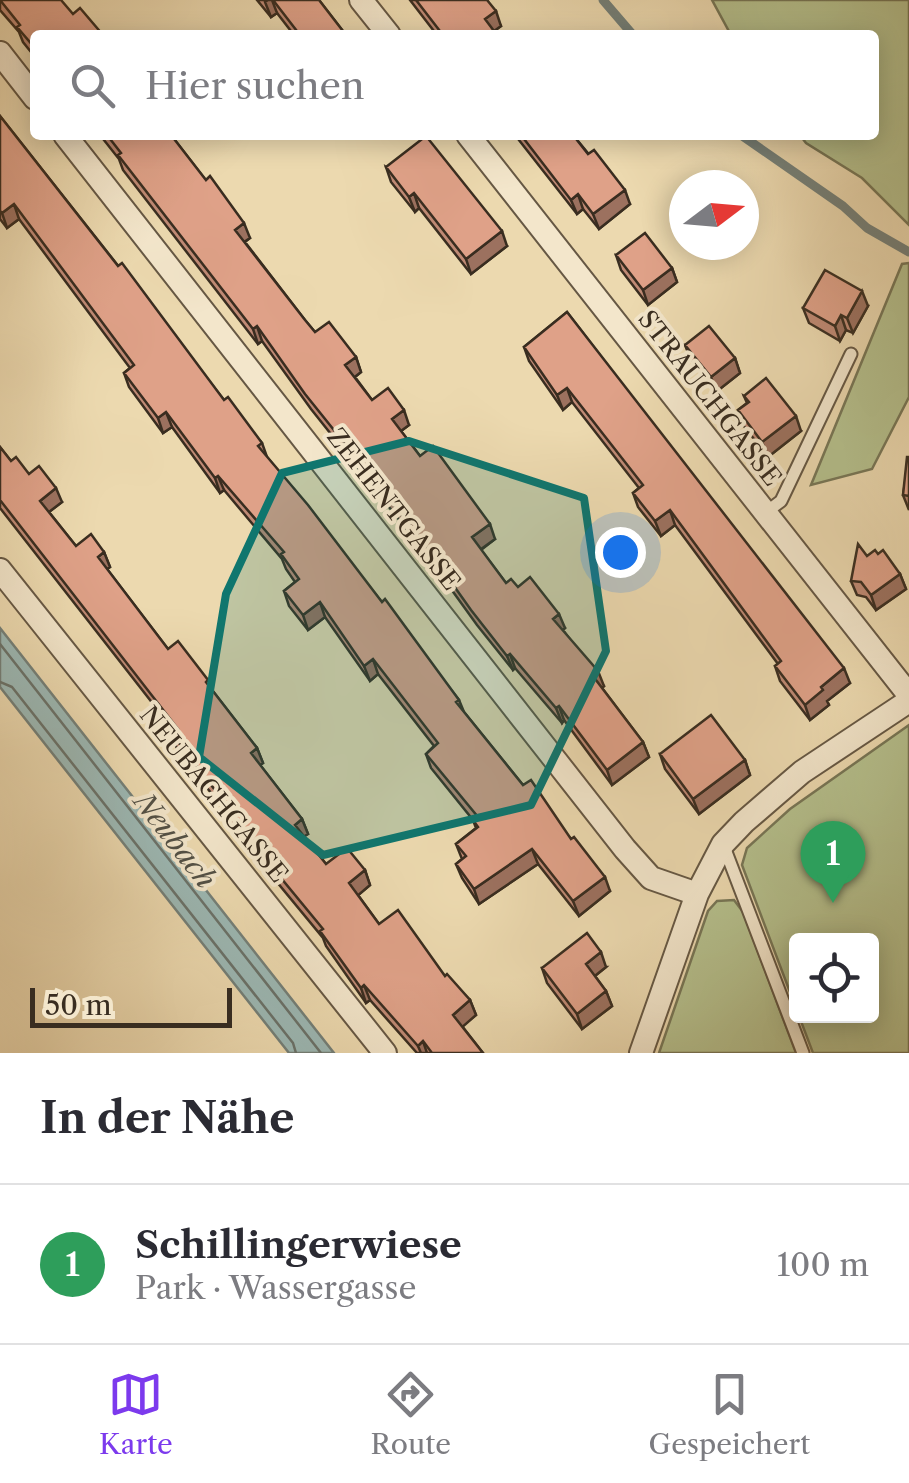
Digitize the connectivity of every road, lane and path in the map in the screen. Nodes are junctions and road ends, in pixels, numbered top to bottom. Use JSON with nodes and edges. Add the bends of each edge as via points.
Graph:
{"nodes":[{"id":1,"x":361,"y":0,"type":"edge"},
{"id":2,"x":385,"y":30,"type":"edge"},
{"id":3,"x":0,"y":54,"type":"edge"},
{"id":4,"x":30,"y":92,"type":"edge"},
{"id":5,"x":69,"y":140,"type":"edge"},
{"id":6,"x":472,"y":140,"type":"edge"},
{"id":7,"x":852,"y":354,"type":"dead end"},
{"id":8,"x":765,"y":512,"type":"junction"},
{"id":9,"x":0,"y":570,"type":"edge"},
{"id":10,"x":909,"y":698,"type":"edge"},
{"id":11,"x":724,"y":844,"type":"junction"},
{"id":12,"x":697,"y":894,"type":"junction"},
{"id":13,"x":385,"y":1053,"type":"edge"},
{"id":14,"x":641,"y":1053,"type":"edge"},
{"id":15,"x":803,"y":1053,"type":"edge"}],
"edges":[{"from":1,"to":2,"type":"street"},
{"from":3,"to":4,"type":"street"},
{"from":5,"to":12,"type":"street","name":"ZEHENTGASSE","via":[[624,849],[651,878]]},
{"from":6,"to":8,"type":"street","name":"STRAUCHGASSE"},
{"from":7,"to":8,"type":"lane","via":[[780,501]]},
{"from":8,"to":10,"type":"street","name":"STRAUCHGASSE"},
{"from":9,"to":13,"type":"street","name":"NEUBACHGASSE"},
{"from":10,"to":11,"type":"street","via":[[802,772]]},
{"from":11,"to":12,"type":"street"},
{"from":11,"to":15,"type":"lane"},
{"from":12,"to":14,"type":"street"}]}
